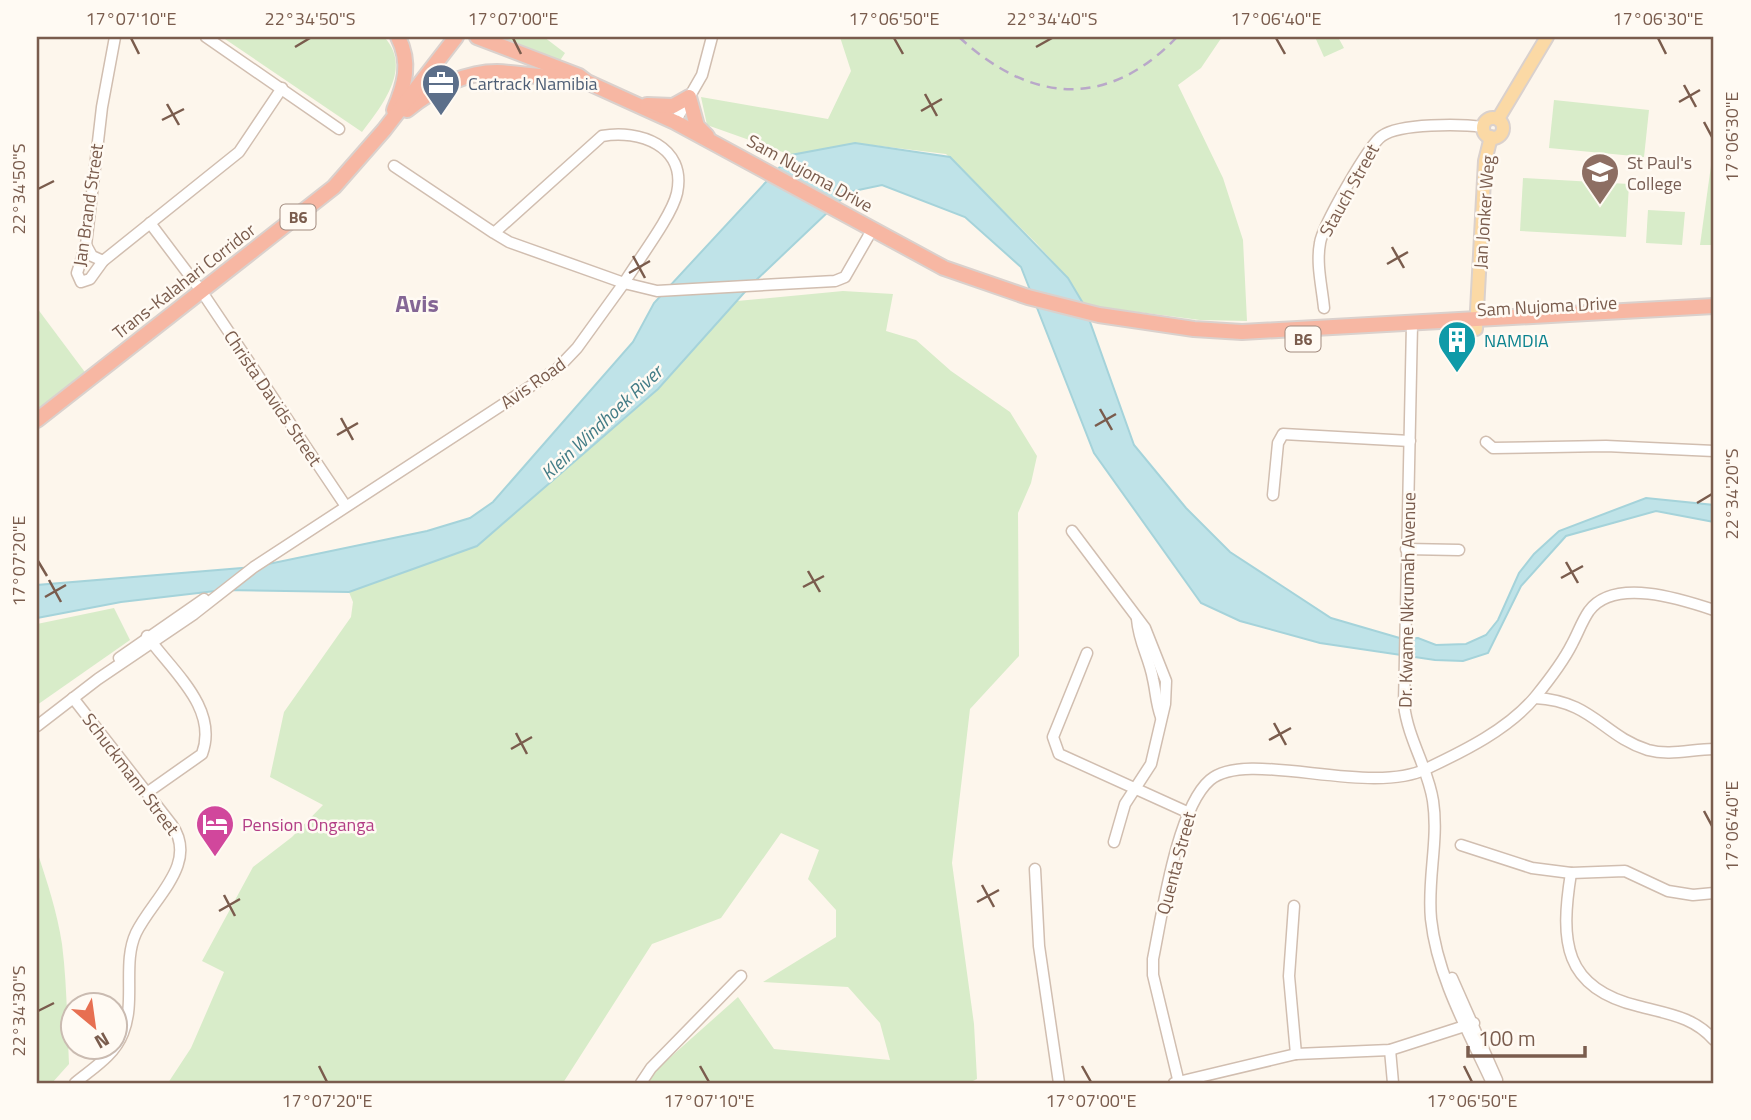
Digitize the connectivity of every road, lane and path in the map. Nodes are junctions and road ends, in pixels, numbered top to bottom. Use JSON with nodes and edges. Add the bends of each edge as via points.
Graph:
{"nodes":[{"id":1,"x":115,"y":37,"type":"edge"},
{"id":2,"x":206,"y":37,"type":"edge"},
{"id":3,"x":398,"y":37,"type":"edge"},
{"id":4,"x":458,"y":37,"type":"edge"},
{"id":5,"x":477,"y":37,"type":"edge"},
{"id":6,"x":712,"y":37,"type":"edge"},
{"id":7,"x":1547,"y":37,"type":"edge"},
{"id":8,"x":564,"y":77,"type":"junction"},
{"id":9,"x":587,"y":82,"type":"junction"},
{"id":10,"x":282,"y":88,"type":"junction"},
{"id":11,"x":689,"y":97,"type":"junction"},
{"id":12,"x":636,"y":103,"type":"junction"},
{"id":13,"x":675,"y":122,"type":"junction"},
{"id":14,"x":339,"y":129,"type":"dead end"},
{"id":15,"x":384,"y":130,"type":"junction"},
{"id":16,"x":1487,"y":132,"type":"junction"},
{"id":17,"x":722,"y":146,"type":"junction"},
{"id":18,"x":394,"y":166,"type":"dead end"},
{"id":19,"x":150,"y":223,"type":"junction"},
{"id":20,"x":872,"y":230,"type":"junction"},
{"id":21,"x":494,"y":233,"type":"junction"},
{"id":22,"x":86,"y":245,"type":"junction"},
{"id":23,"x":103,"y":261,"type":"junction"},
{"id":24,"x":624,"y":282,"type":"junction"},
{"id":25,"x":202,"y":292,"type":"junction"},
{"id":26,"x":1714,"y":306,"type":"edge"},
{"id":27,"x":1324,"y":308,"type":"dead end"},
{"id":28,"x":1714,"y":315,"type":"edge"},
{"id":29,"x":1477,"y":325,"type":"junction"},
{"id":30,"x":1412,"y":328,"type":"junction"},
{"id":31,"x":37,"y":420,"type":"edge"},
{"id":32,"x":1410,"y":441,"type":"junction"},
{"id":33,"x":1486,"y":442,"type":"dead end"},
{"id":34,"x":1714,"y":451,"type":"edge"},
{"id":35,"x":1273,"y":495,"type":"dead end"},
{"id":36,"x":345,"y":505,"type":"junction"},
{"id":37,"x":1072,"y":531,"type":"dead end"},
{"id":38,"x":1406,"y":549,"type":"junction"},
{"id":39,"x":1458,"y":550,"type":"dead end"},
{"id":40,"x":1714,"y":610,"type":"edge"},
{"id":41,"x":1137,"y":618,"type":"junction"},
{"id":42,"x":150,"y":639,"type":"junction"},
{"id":43,"x":1153,"y":644,"type":"junction"},
{"id":44,"x":1141,"y":649,"type":"junction"},
{"id":45,"x":1087,"y":653,"type":"dead end"},
{"id":46,"x":73,"y":698,"type":"junction"},
{"id":47,"x":1535,"y":698,"type":"junction"},
{"id":48,"x":1161,"y":717,"type":"junction"},
{"id":49,"x":37,"y":726,"type":"edge"},
{"id":50,"x":1714,"y":750,"type":"edge"},
{"id":51,"x":1424,"y":770,"type":"junction"},
{"id":52,"x":1136,"y":788,"type":"junction"},
{"id":53,"x":148,"y":792,"type":"junction"},
{"id":54,"x":1187,"y":812,"type":"junction"},
{"id":55,"x":1114,"y":842,"type":"dead end"},
{"id":56,"x":1461,"y":845,"type":"dead end"},
{"id":57,"x":1035,"y":869,"type":"dead end"},
{"id":58,"x":1572,"y":873,"type":"junction"},
{"id":59,"x":1714,"y":893,"type":"edge"},
{"id":60,"x":1294,"y":906,"type":"dead end"},
{"id":61,"x":741,"y":976,"type":"dead end"},
{"id":62,"x":1470,"y":1025,"type":"junction"},
{"id":63,"x":1714,"y":1040,"type":"edge"},
{"id":64,"x":1390,"y":1050,"type":"junction"},
{"id":65,"x":1296,"y":1054,"type":"junction"},
{"id":66,"x":651,"y":1068,"type":"junction"},
{"id":67,"x":75,"y":1083,"type":"edge"},
{"id":68,"x":634,"y":1083,"type":"edge"},
{"id":69,"x":641,"y":1083,"type":"edge"},
{"id":70,"x":1059,"y":1083,"type":"edge"},
{"id":71,"x":1177,"y":1083,"type":"edge"},
{"id":72,"x":1393,"y":1083,"type":"edge"},
{"id":73,"x":1495,"y":1083,"type":"edge"}],
"edges":[{"from":1,"to":22,"type":"street","name":"Jan Brand Street"},
{"from":2,"to":10,"type":"street"},
{"from":3,"to":15,"type":"highway","via":[[407,72]]},
{"from":4,"to":8,"type":"highway","number":"B6"},
{"from":4,"to":15,"type":"highway","name":"Trans-Kalahari Corridor","number":"B6"},
{"from":5,"to":9,"type":"highway","name":"Sam Nujoma Drive","number":"B6"},
{"from":6,"to":11,"type":"street","via":[[702,75]]},
{"from":7,"to":16,"type":"main road","via":[[1498,119],[1489,119]]},
{"from":8,"to":9,"type":"highway","number":"B6"},
{"from":8,"to":15,"type":"highway","number":"B6","via":[[496,72],[462,78],[424,96]]},
{"from":9,"to":12,"type":"highway","name":"Sam Nujoma Drive","number":"B6"},
{"from":10,"to":14,"type":"street"},
{"from":10,"to":19,"type":"street","name":"Jan Brand Street","via":[[239,152]]},
{"from":11,"to":12,"type":"highway","via":[[668,107]]},
{"from":11,"to":13,"type":"street"},
{"from":11,"to":17,"type":"highway","via":[[697,125]]},
{"from":12,"to":13,"type":"highway","name":"Sam Nujoma Drive","number":"B6"},
{"from":13,"to":17,"type":"highway","name":"Sam Nujoma Drive","number":"B6"},
{"from":15,"to":25,"type":"highway","name":"Trans-Kalahari Corridor","number":"B6","via":[[326,194]]},
{"from":16,"to":27,"type":"street","name":"Stauch Street","via":[[1422,127],[1380,136],[1320,239]]},
{"from":16,"to":29,"type":"main road","name":"Jan Jonker Weg"},
{"from":17,"to":20,"type":"highway","name":"Sam Nujoma Drive","number":"B6"},
{"from":18,"to":21,"type":"street"},
{"from":19,"to":23,"type":"street","name":"Jan Brand Street"},
{"from":19,"to":25,"type":"street"},
{"from":20,"to":24,"type":"street","via":[[845,276],[835,281],[657,291]]},
{"from":20,"to":30,"type":"highway","name":"Sam Nujoma Drive","number":"B6","via":[[944,268],[1008,291],[1188,335],[1242,339]]},
{"from":21,"to":24,"type":"street","via":[[533,253]]},
{"from":21,"to":24,"type":"street","name":"Avis Road","via":[[602,136],[639,135],[657,141],[673,162],[677,194]]},
{"from":22,"to":23,"type":"street","via":[[92,256]]},
{"from":22,"to":23,"type":"street","name":"Jan Brand Street","via":[[77,272],[81,282],[90,279]]},
{"from":24,"to":36,"type":"street","name":"Avis Road","via":[[578,348],[557,369]]},
{"from":25,"to":31,"type":"highway","name":"Trans-Kalahari Corridor","number":"B6"},
{"from":25,"to":36,"type":"street","name":"Christa Davids Street"},
{"from":26,"to":29,"type":"highway","name":"Sam Nujoma Drive","number":"B6"},
{"from":28,"to":29,"type":"highway","name":"Sam Nujoma Drive","number":"B6"},
{"from":29,"to":30,"type":"highway","name":"Sam Nujoma Drive","number":"B6"},
{"from":30,"to":32,"type":"street","name":"Dr. Kwame Nkrumah Avenue"},
{"from":32,"to":35,"type":"street","via":[[1283,434]]},
{"from":32,"to":38,"type":"street","name":"Dr. Kwame Nkrumah Avenue"},
{"from":33,"to":34,"type":"street","via":[[1493,448],[1606,446]]},
{"from":36,"to":42,"type":"street","name":"Avis Road"},
{"from":37,"to":41,"type":"street"},
{"from":38,"to":39,"type":"street"},
{"from":38,"to":51,"type":"street","name":"Dr. Kwame Nkrumah Avenue","via":[[1406,721]]},
{"from":40,"to":47,"type":"street","name":"Quenta Street","via":[[1637,594],[1607,597],[1588,612]]},
{"from":41,"to":43,"type":"street"},
{"from":41,"to":44,"type":"street"},
{"from":42,"to":46,"type":"street","name":"Avis Road"},
{"from":42,"to":53,"type":"street","via":[[202,708],[206,737],[196,761]]},
{"from":43,"to":44,"type":"street"},
{"from":43,"to":48,"type":"street","via":[[1166,681]]},
{"from":44,"to":48,"type":"street"},
{"from":45,"to":52,"type":"street","via":[[1053,743],[1059,754]]},
{"from":46,"to":49,"type":"street","name":"Avis Road"},
{"from":46,"to":53,"type":"street","name":"Schuckmann Street"},
{"from":47,"to":50,"type":"street","via":[[1581,708],[1650,750]]},
{"from":47,"to":51,"type":"street","name":"Quenta Street","via":[[1498,729]]},
{"from":48,"to":52,"type":"street","via":[[1151,764]]},
{"from":51,"to":54,"type":"street","name":"Quenta Street","via":[[1397,779],[1369,779],[1234,767],[1212,778]]},
{"from":51,"to":62,"type":"street","name":"Dr. Kwame Nkrumah Avenue","via":[[1437,826],[1431,917],[1439,953]]},
{"from":52,"to":54,"type":"street"},
{"from":52,"to":55,"type":"street","via":[[1119,816]]},
{"from":53,"to":67,"type":"street","name":"Schuckmann Street","via":[[177,831],[183,846],[181,859],[134,939],[123,1033],[107,1057]]},
{"from":54,"to":71,"type":"street","name":"Quenta Street","via":[[1153,959]]},
{"from":56,"to":58,"type":"street","via":[[1510,863]]},
{"from":57,"to":70,"type":"street","via":[[1039,946]]},
{"from":58,"to":59,"type":"street","via":[[1625,871],[1668,891]]},
{"from":58,"to":63,"type":"street","via":[[1567,934],[1583,979],[1603,996],[1691,1020]]},
{"from":60,"to":65,"type":"street","via":[[1289,976]]},
{"from":61,"to":66,"type":"street"},
{"from":62,"to":64,"type":"street"},
{"from":62,"to":73,"type":"street","name":"Dr. Kwame Nkrumah Avenue"},
{"from":64,"to":65,"type":"street"},
{"from":64,"to":72,"type":"street"},
{"from":65,"to":71,"type":"street"},
{"from":66,"to":68,"type":"street"},
{"from":66,"to":69,"type":"street"}]}
